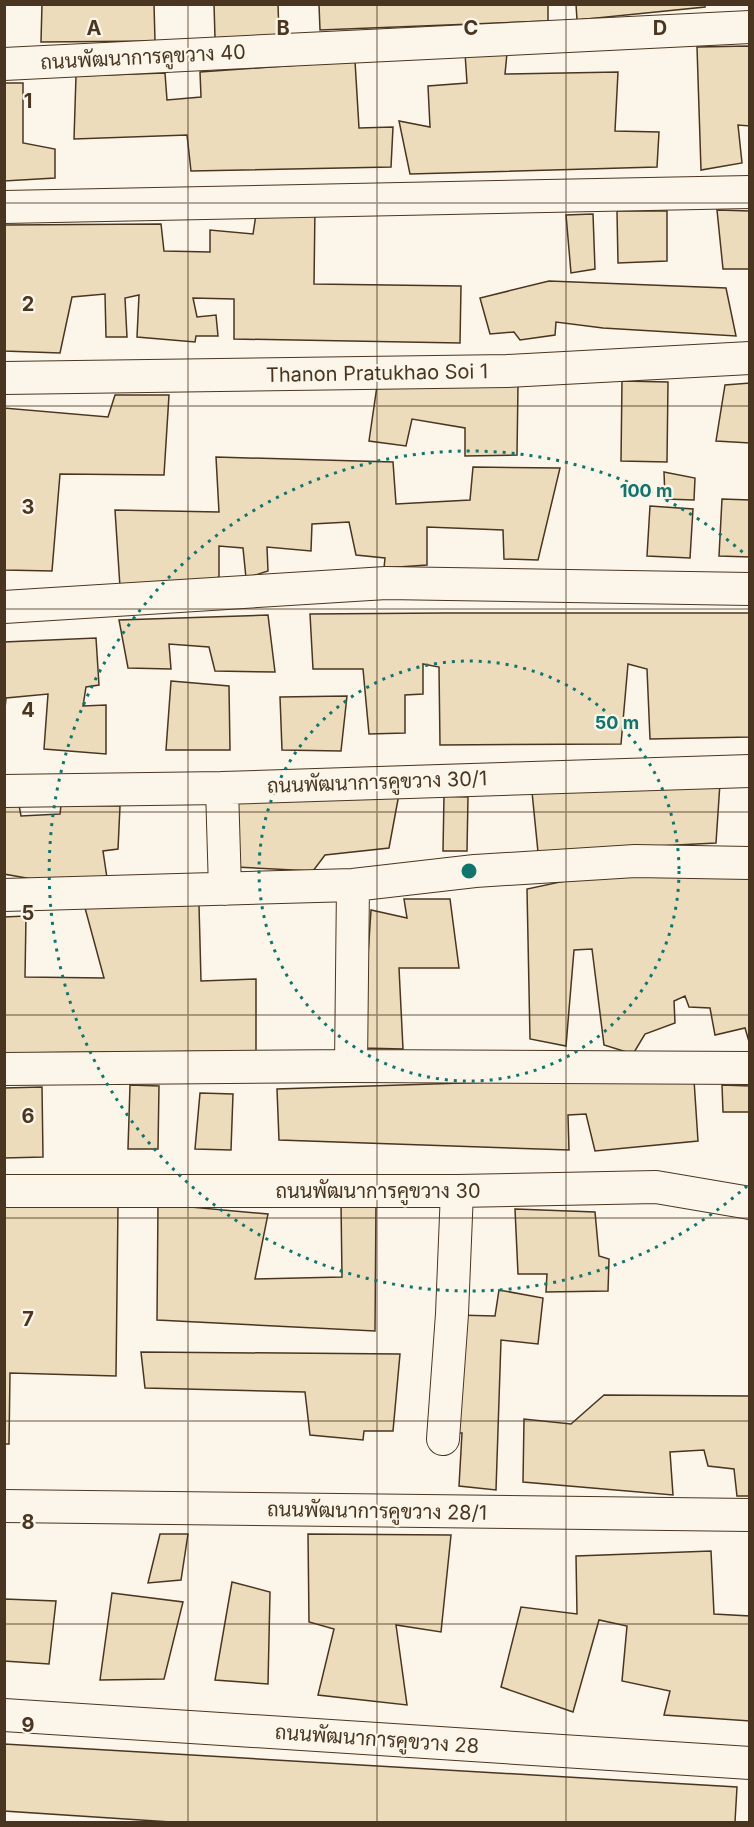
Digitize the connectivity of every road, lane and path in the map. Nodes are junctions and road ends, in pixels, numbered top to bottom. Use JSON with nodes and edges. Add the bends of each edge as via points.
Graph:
{"nodes":[{"id":1,"x":750,"y":27,"type":"edge"},
{"id":2,"x":4,"y":64,"type":"edge"},
{"id":3,"x":750,"y":192,"type":"edge"},
{"id":4,"x":4,"y":207,"type":"edge"},
{"id":5,"x":750,"y":358,"type":"edge"},
{"id":6,"x":4,"y":378,"type":"edge"},
{"id":7,"x":750,"y":589,"type":"edge"},
{"id":8,"x":4,"y":607,"type":"edge"},
{"id":9,"x":750,"y":771,"type":"edge"},
{"id":10,"x":222,"y":788,"type":"junction"},
{"id":11,"x":4,"y":791,"type":"edge"},
{"id":12,"x":750,"y":863,"type":"edge"},
{"id":13,"x":353,"y":885,"type":"junction"},
{"id":14,"x":225,"y":889,"type":"junction"},
{"id":15,"x":4,"y":895,"type":"edge"},
{"id":16,"x":351,"y":1065,"type":"junction"},
{"id":17,"x":750,"y":1068,"type":"edge"},
{"id":18,"x":4,"y":1069,"type":"edge"},
{"id":19,"x":4,"y":1191,"type":"edge"},
{"id":20,"x":457,"y":1191,"type":"junction"},
{"id":21,"x":750,"y":1203,"type":"edge"},
{"id":22,"x":442,"y":1439,"type":"dead end"},
{"id":23,"x":4,"y":1506,"type":"edge"},
{"id":24,"x":750,"y":1515,"type":"edge"},
{"id":25,"x":4,"y":1715,"type":"edge"},
{"id":26,"x":750,"y":1763,"type":"edge"}],
"edges":[{"from":1,"to":2,"type":"street","name":"ถนนพัฒนาการคูขวาง 40"},
{"from":3,"to":4,"type":"street"},
{"from":5,"to":6,"type":"street","name":"Thanon Pratukhao Soi 1","via":[[507,371]]},
{"from":7,"to":8,"type":"street","via":[[386,583]]},
{"from":9,"to":10,"type":"street","name":"ถนนพัฒนาการคูขวาง 30/1"},
{"from":10,"to":11,"type":"street","name":"ถนนพัฒนาการคูขวาง 30/1"},
{"from":10,"to":14,"type":"street"},
{"from":12,"to":13,"type":"street","via":[[623,862],[475,871]]},
{"from":13,"to":14,"type":"street"},
{"from":13,"to":16,"type":"street"},
{"from":14,"to":15,"type":"street"},
{"from":16,"to":17,"type":"street"},
{"from":16,"to":18,"type":"street"},
{"from":19,"to":20,"type":"street","name":"ถนนพัฒนาการคูขวาง 30"},
{"from":20,"to":21,"type":"street","name":"ถนนพัฒนาการคูขวาง 30","via":[[656,1187]]},
{"from":20,"to":22,"type":"street"},
{"from":23,"to":24,"type":"street","name":"ถนนพัฒนาการคูขวาง 28/1"},
{"from":25,"to":26,"type":"street","name":"ถนนพัฒนาการคูขวาง 28"}]}
